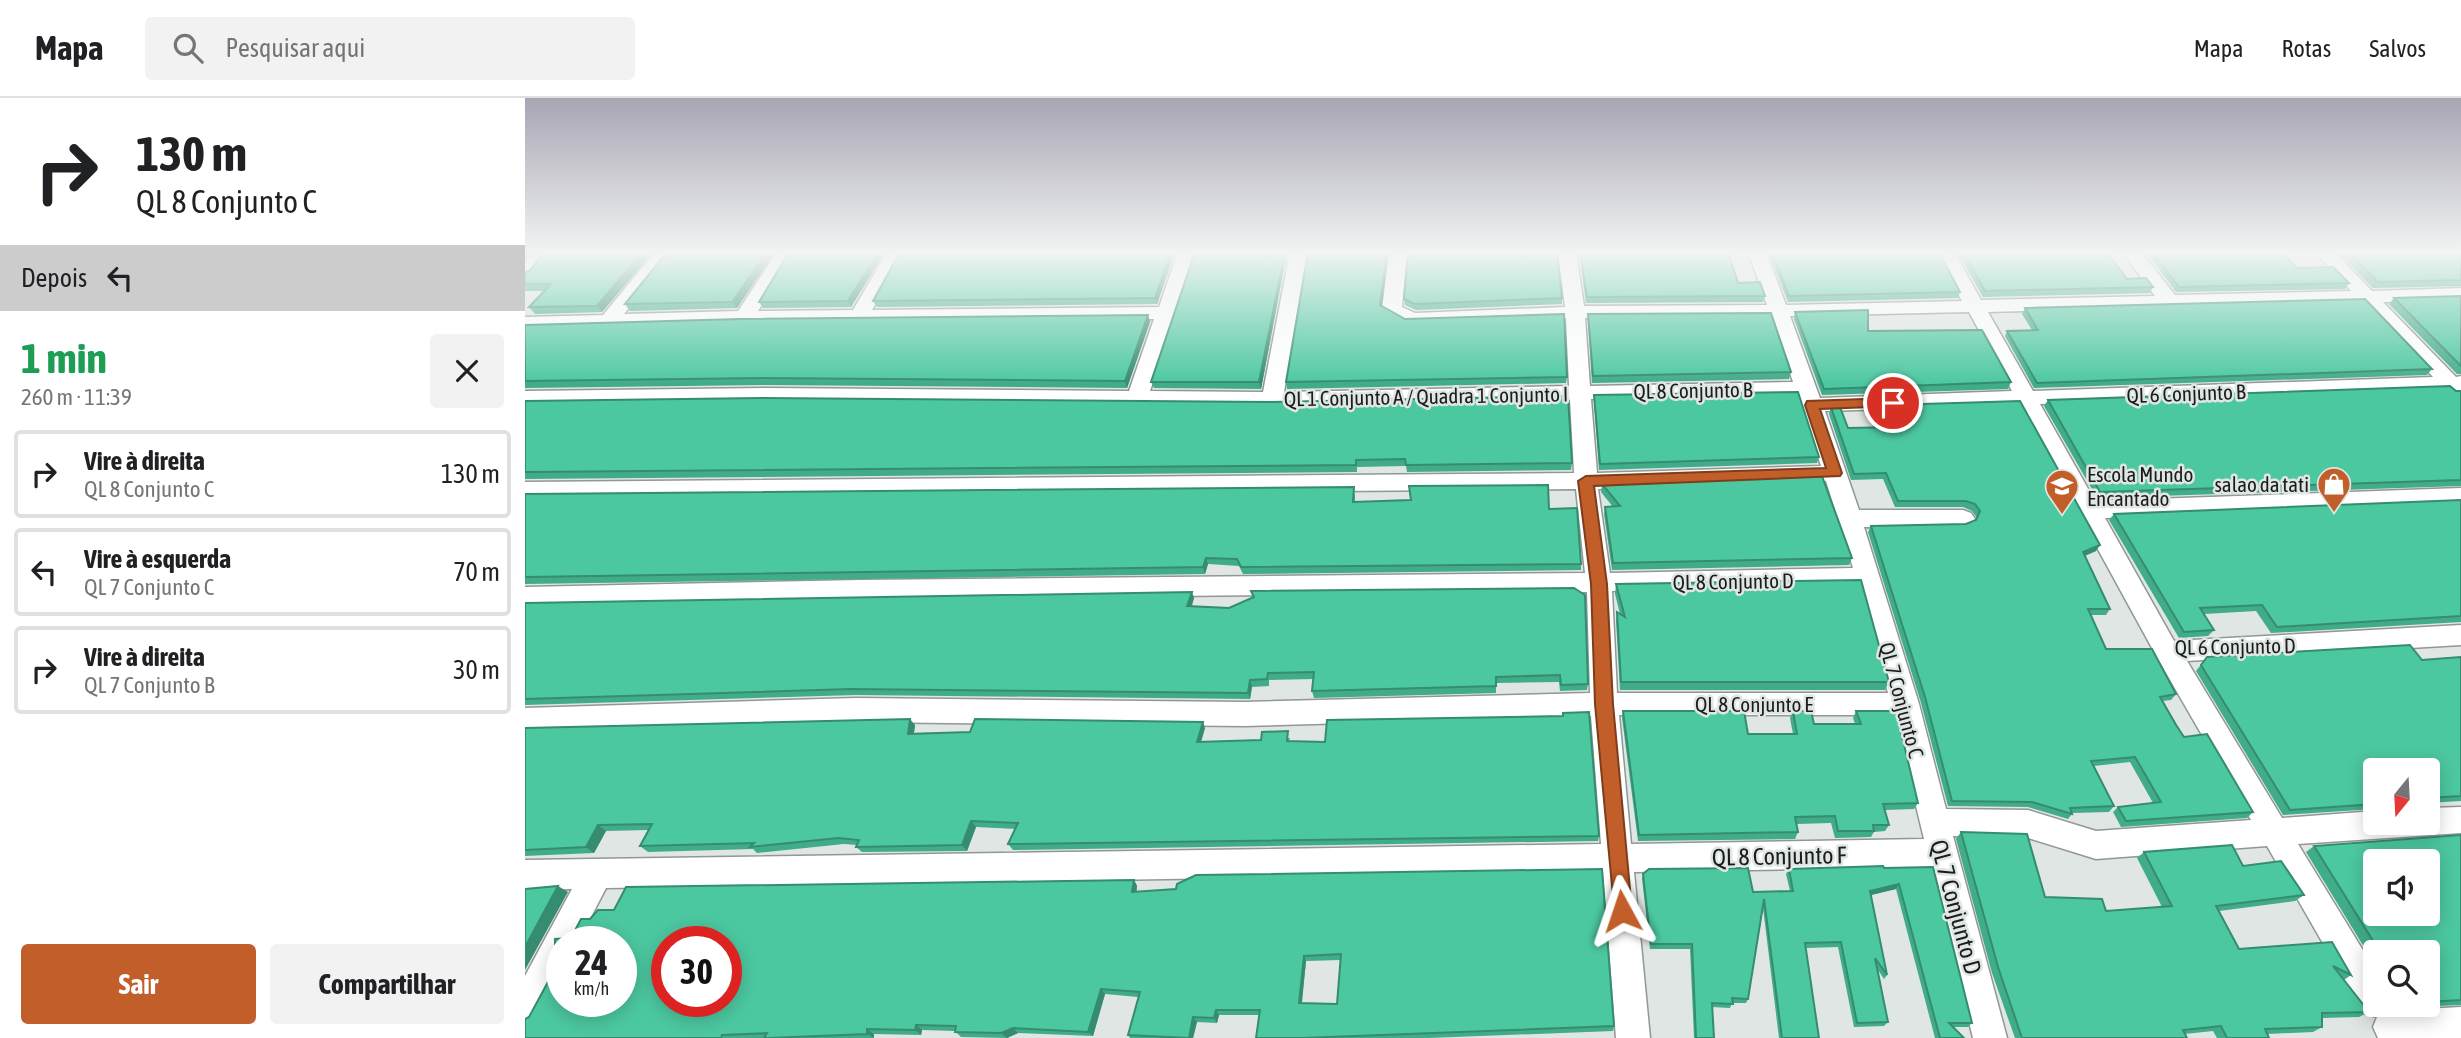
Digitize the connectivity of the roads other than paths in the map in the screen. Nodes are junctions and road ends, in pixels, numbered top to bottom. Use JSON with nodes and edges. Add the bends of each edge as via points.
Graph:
{"nodes":[{"id":1,"x":629,"y":296,"type":"edge"},
{"id":2,"x":758,"y":296,"type":"edge"},
{"id":3,"x":871,"y":296,"type":"edge"},
{"id":4,"x":1173,"y":296,"type":"edge"},
{"id":5,"x":1291,"y":296,"type":"edge"},
{"id":6,"x":1393,"y":296,"type":"edge"},
{"id":7,"x":1573,"y":296,"type":"edge"},
{"id":8,"x":1773,"y":296,"type":"edge"},
{"id":9,"x":1969,"y":296,"type":"edge"},
{"id":10,"x":2165,"y":296,"type":"edge"},
{"id":11,"x":2368,"y":296,"type":"junction"},
{"id":12,"x":2374,"y":296,"type":"edge"},
{"id":13,"x":2169,"y":301,"type":"junction"},
{"id":14,"x":1975,"y":306,"type":"junction"},
{"id":15,"x":1779,"y":311,"type":"junction"},
{"id":16,"x":1575,"y":312,"type":"junction"},
{"id":17,"x":1167,"y":313,"type":"junction"},
{"id":18,"x":859,"y":316,"type":"junction"},
{"id":19,"x":744,"y":317,"type":"junction"},
{"id":20,"x":609,"y":320,"type":"junction"},
{"id":21,"x":525,"y":324,"type":"edge"},
{"id":22,"x":2457,"y":387,"type":"edge"},
{"id":23,"x":1581,"y":393,"type":"junction"},
{"id":24,"x":1138,"y":396,"type":"junction"},
{"id":25,"x":1808,"y":396,"type":"junction"},
{"id":26,"x":525,"y":398,"type":"edge"},
{"id":27,"x":1272,"y":399,"type":"junction"},
{"id":28,"x":2029,"y":399,"type":"junction"},
{"id":29,"x":1835,"y":473,"type":"junction"},
{"id":30,"x":1586,"y":481,"type":"junction"},
{"id":31,"x":525,"y":490,"type":"edge"},
{"id":32,"x":2461,"y":496,"type":"edge"},
{"id":33,"x":2090,"y":510,"type":"junction"},
{"id":34,"x":1849,"y":518,"type":"junction"},
{"id":35,"x":1963,"y":519,"type":"dead end"},
{"id":36,"x":1867,"y":578,"type":"junction"},
{"id":37,"x":1599,"y":584,"type":"junction"},
{"id":38,"x":525,"y":597,"type":"edge"},
{"id":39,"x":2461,"y":635,"type":"edge"},
{"id":40,"x":2167,"y":652,"type":"junction"},
{"id":41,"x":1604,"y":704,"type":"junction"},
{"id":42,"x":1905,"y":704,"type":"junction"},
{"id":43,"x":525,"y":720,"type":"edge"},
{"id":44,"x":2461,"y":820,"type":"edge"},
{"id":45,"x":2440,"y":821,"type":"edge"},
{"id":46,"x":2363,"y":825,"type":"edge"},
{"id":47,"x":2273,"y":831,"type":"junction"},
{"id":48,"x":1937,"y":838,"type":"junction"},
{"id":49,"x":1617,"y":860,"type":"junction"},
{"id":50,"x":598,"y":872,"type":"junction"},
{"id":51,"x":525,"y":875,"type":"edge"},
{"id":52,"x":525,"y":1009,"type":"edge"},
{"id":53,"x":2384,"y":1018,"type":"edge"},
{"id":54,"x":2461,"y":1024,"type":"edge"},
{"id":55,"x":1633,"y":1038,"type":"edge"},
{"id":56,"x":1990,"y":1038,"type":"edge"}],
"edges":[{"from":1,"to":20,"type":"street"},
{"from":2,"to":19,"type":"street"},
{"from":3,"to":18,"type":"street"},
{"from":4,"to":17,"type":"street"},
{"from":5,"to":27,"type":"street"},
{"from":6,"to":16,"type":"street","via":[[1392,310],[1412,319]]},
{"from":7,"to":16,"type":"street"},
{"from":8,"to":15,"type":"street"},
{"from":9,"to":14,"type":"street"},
{"from":10,"to":13,"type":"street"},
{"from":11,"to":12,"type":"street"},
{"from":11,"to":13,"type":"street"},
{"from":11,"to":22,"type":"street"},
{"from":13,"to":14,"type":"street"},
{"from":14,"to":15,"type":"street"},
{"from":14,"to":28,"type":"street"},
{"from":15,"to":16,"type":"street"},
{"from":15,"to":25,"type":"street"},
{"from":16,"to":23,"type":"street"},
{"from":17,"to":18,"type":"street"},
{"from":17,"to":24,"type":"street"},
{"from":18,"to":19,"type":"street"},
{"from":19,"to":20,"type":"street"},
{"from":20,"to":21,"type":"street"},
{"from":22,"to":28,"type":"street","name":"QL 6 Conjunto B"},
{"from":23,"to":25,"type":"street","name":"QL 8 Conjunto B"},
{"from":23,"to":27,"type":"street","name":"QL 1 Conjunto A / Quadra 1 Conjunto I"},
{"from":23,"to":30,"type":"street"},
{"from":24,"to":26,"type":"street","name":"QL 1 Conjunto A / Quadra 1 Conjunto I"},
{"from":24,"to":27,"type":"street","name":"QL 1 Conjunto A / Quadra 1 Conjunto I"},
{"from":25,"to":28,"type":"street","name":"QL 6 Conjunto B"},
{"from":25,"to":29,"type":"street"},
{"from":28,"to":33,"type":"street","name":"QL 6 Conjunto D"},
{"from":29,"to":30,"type":"street"},
{"from":29,"to":34,"type":"street","name":"QL 7 Conjunto C"},
{"from":30,"to":31,"type":"street"},
{"from":30,"to":37,"type":"street"},
{"from":32,"to":33,"type":"street"},
{"from":33,"to":40,"type":"street","name":"QL 6 Conjunto D"},
{"from":34,"to":35,"type":"street"},
{"from":34,"to":36,"type":"street","name":"QL 7 Conjunto C"},
{"from":36,"to":37,"type":"street","name":"QL 8 Conjunto D"},
{"from":36,"to":42,"type":"street","name":"QL 7 Conjunto C"},
{"from":37,"to":38,"type":"street","name":"QL 8 Conjunto D"},
{"from":37,"to":41,"type":"street"},
{"from":39,"to":40,"type":"street","name":"QL 6 Conjunto D"},
{"from":40,"to":47,"type":"street"},
{"from":41,"to":42,"type":"street","name":"QL 8 Conjunto E"},
{"from":41,"to":43,"type":"street","name":"QL 8 Conjunto E","via":[[1245,715],[856,710]]},
{"from":41,"to":49,"type":"street"},
{"from":42,"to":48,"type":"street","name":"QL 7 Conjunto C"},
{"from":44,"to":45,"type":"street"},
{"from":46,"to":47,"type":"street","name":"QL 7 Conjunto D"},
{"from":47,"to":48,"type":"street","name":"QL 7 Conjunto D","via":[[2096,845],[2028,824],[1998,821]]},
{"from":47,"to":53,"type":"street"},
{"from":48,"to":49,"type":"street","name":"QL 8 Conjunto F"},
{"from":48,"to":56,"type":"street","name":"QL 7 Conjunto D"},
{"from":49,"to":50,"type":"street","name":"QL 8 Conjunto F"},
{"from":49,"to":55,"type":"street"},
{"from":50,"to":51,"type":"street","name":"QL 8 Conjunto F"},
{"from":50,"to":52,"type":"street"},
{"from":53,"to":54,"type":"street"}]}
